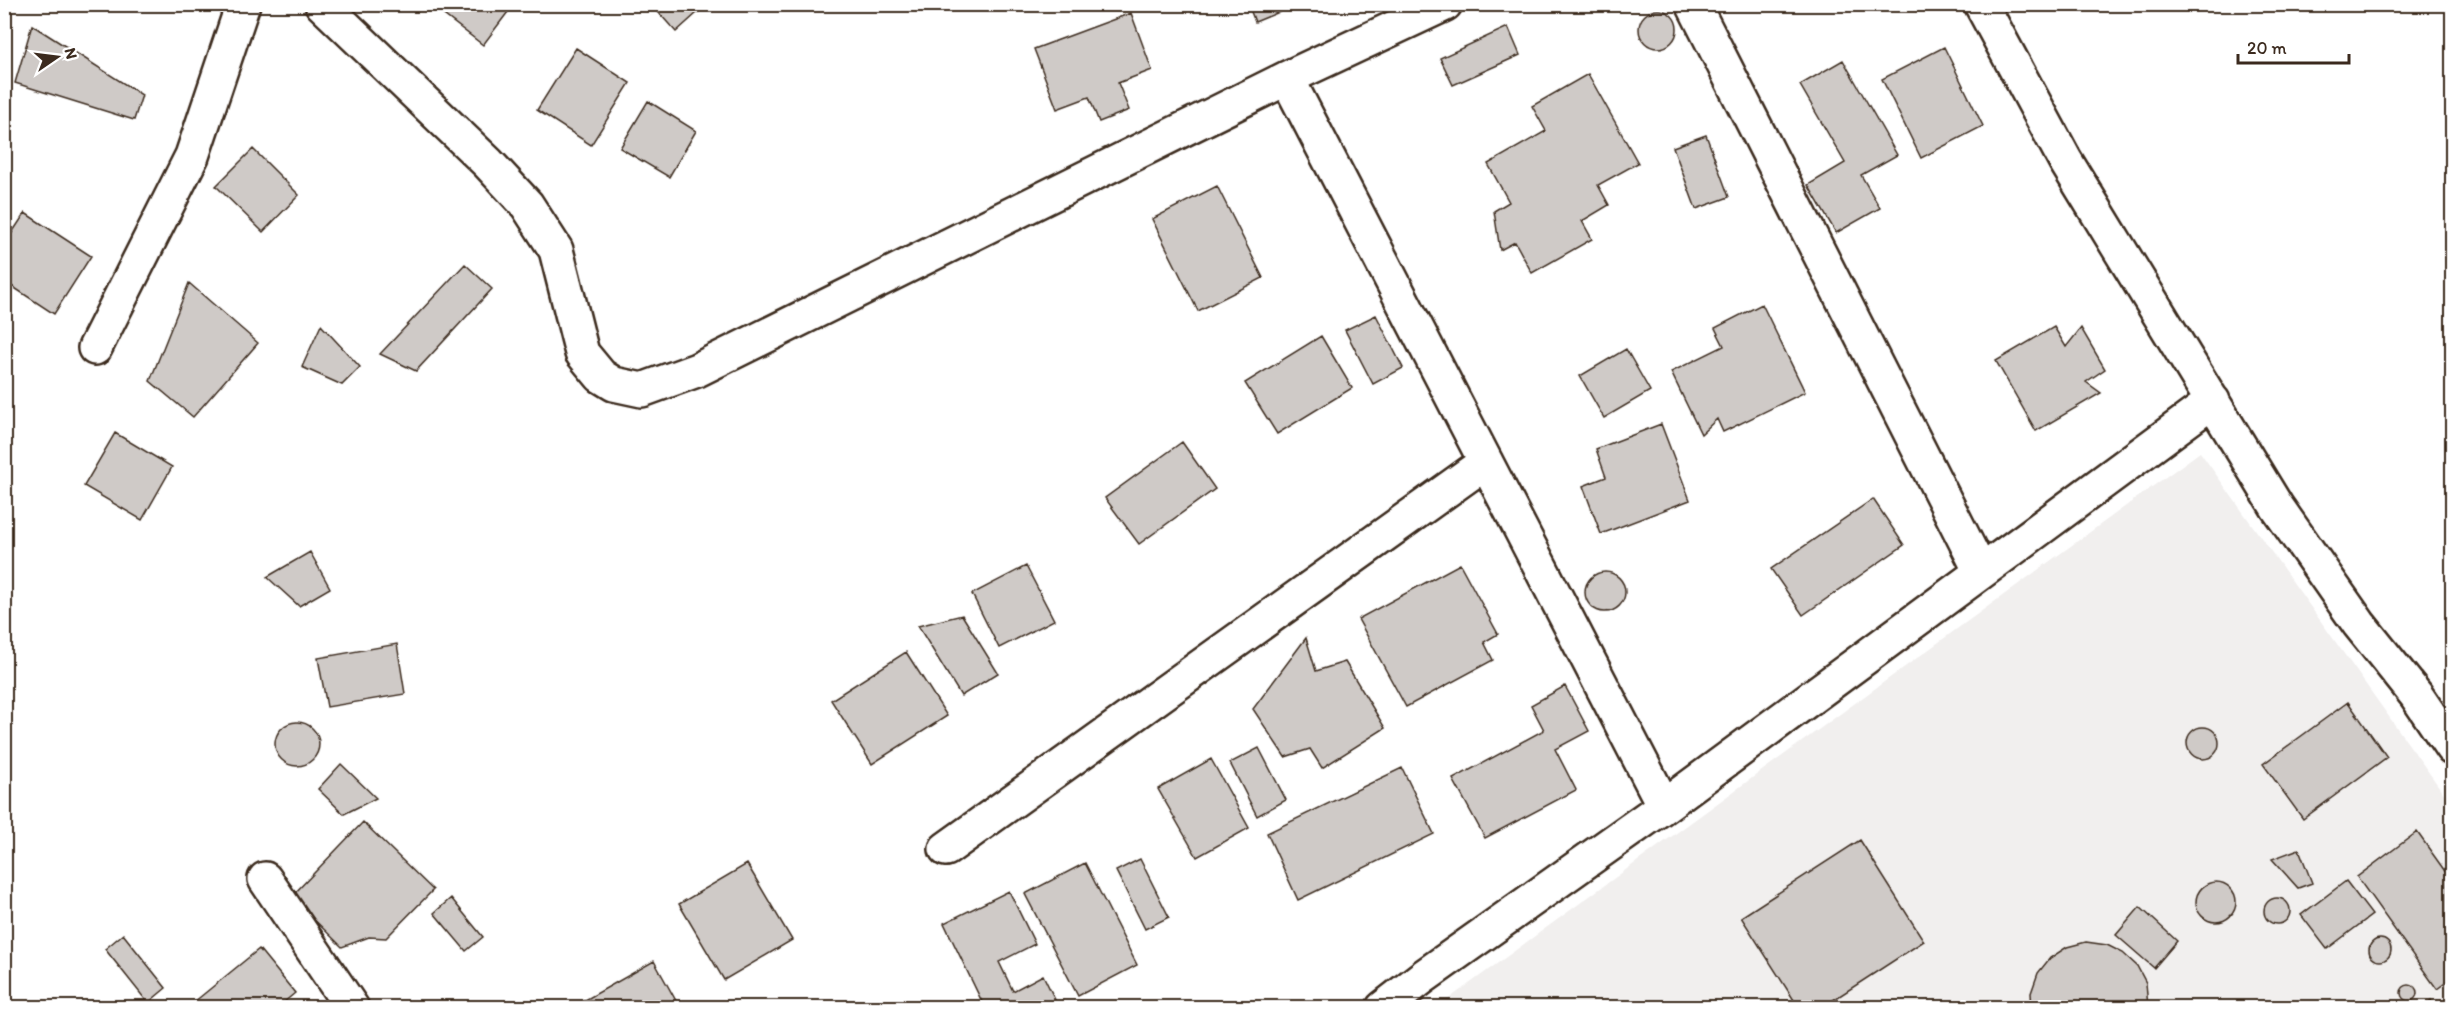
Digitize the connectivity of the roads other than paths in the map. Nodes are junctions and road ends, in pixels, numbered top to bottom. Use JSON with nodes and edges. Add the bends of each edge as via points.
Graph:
{"nodes":[{"id":1,"x":243,"y":4,"type":"edge"},
{"id":2,"x":322,"y":4,"type":"edge"},
{"id":3,"x":1445,"y":4,"type":"edge"},
{"id":4,"x":1693,"y":4,"type":"edge"},
{"id":5,"x":1981,"y":4,"type":"edge"},
{"id":6,"x":1287,"y":78,"type":"junction"},
{"id":7,"x":95,"y":348,"type":"dead end"},
{"id":8,"x":2212,"y":401,"type":"junction"},
{"id":9,"x":1486,"y":462,"type":"junction"},
{"id":10,"x":1981,"y":572,"type":"junction"},
{"id":11,"x":2452,"y":747,"type":"edge"},
{"id":12,"x":1664,"y":806,"type":"junction"},
{"id":13,"x":946,"y":849,"type":"dead end"},
{"id":14,"x":265,"y":879,"type":"dead end"},
{"id":15,"x":352,"y":1008,"type":"edge"},
{"id":16,"x":1383,"y":1008,"type":"edge"}],
"edges":[{"from":1,"to":7,"type":"street","via":[[192,156]]},
{"from":2,"to":6,"type":"street","via":[[527,205],[556,250],[582,353],[601,376],[614,384],[642,390],[697,370]]},
{"from":3,"to":6,"type":"street"},
{"from":4,"to":10,"type":"street"},
{"from":5,"to":8,"type":"street","via":[[2065,160]]},
{"from":6,"to":9,"type":"street"},
{"from":8,"to":10,"type":"street"},
{"from":8,"to":11,"type":"street","via":[[2277,507]]},
{"from":9,"to":12,"type":"street"},
{"from":9,"to":13,"type":"street"},
{"from":10,"to":12,"type":"street"},
{"from":12,"to":16,"type":"street"},
{"from":14,"to":15,"type":"street"}]}
